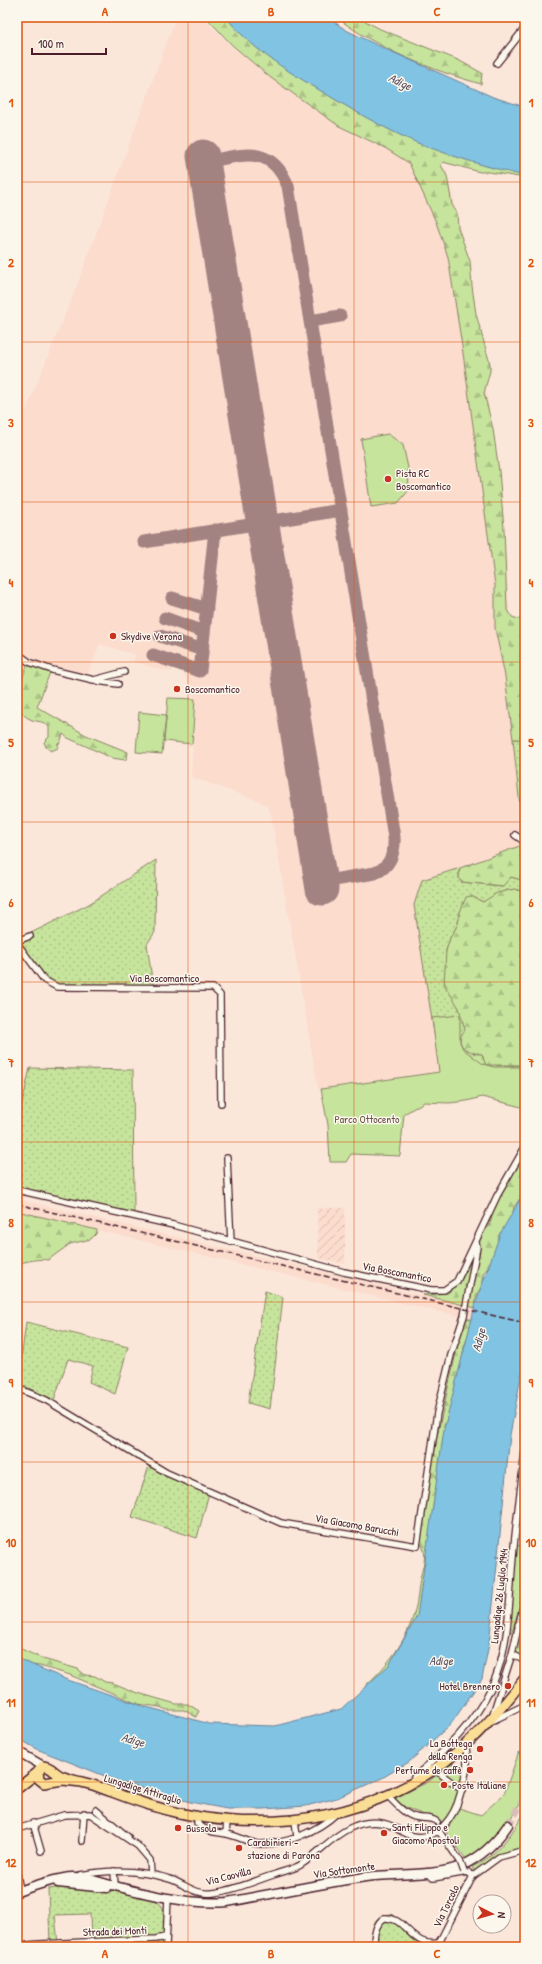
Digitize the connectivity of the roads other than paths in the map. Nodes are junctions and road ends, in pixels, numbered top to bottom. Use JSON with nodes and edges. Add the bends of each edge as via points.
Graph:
{"nodes":[{"id":1,"x":525,"y":28,"type":"edge"},
{"id":2,"x":497,"y":63,"type":"dead end"},
{"id":3,"x":17,"y":653,"type":"edge"},
{"id":4,"x":124,"y":672,"type":"dead end"},
{"id":5,"x":94,"y":680,"type":"junction"},
{"id":6,"x":118,"y":684,"type":"dead end"},
{"id":7,"x":515,"y":835,"type":"dead end"},
{"id":8,"x":525,"y":842,"type":"edge"},
{"id":9,"x":30,"y":936,"type":"dead end"},
{"id":10,"x":17,"y":942,"type":"edge"},
{"id":11,"x":221,"y":1103,"type":"dead end"},
{"id":12,"x":525,"y":1147,"type":"edge"},
{"id":13,"x":227,"y":1158,"type":"dead end"},
{"id":14,"x":17,"y":1190,"type":"edge"},
{"id":15,"x":231,"y":1242,"type":"junction"},
{"id":16,"x":476,"y":1242,"type":"junction"},
{"id":17,"x":17,"y":1388,"type":"edge"},
{"id":18,"x":525,"y":1452,"type":"edge"},
{"id":19,"x":525,"y":1598,"type":"edge"},
{"id":20,"x":518,"y":1625,"type":"junction"},
{"id":21,"x":525,"y":1626,"type":"edge"},
{"id":22,"x":512,"y":1654,"type":"junction"},
{"id":23,"x":525,"y":1661,"type":"edge"},
{"id":24,"x":525,"y":1678,"type":"edge"},
{"id":25,"x":525,"y":1705,"type":"edge"},
{"id":26,"x":491,"y":1720,"type":"junction"},
{"id":27,"x":465,"y":1744,"type":"junction"},
{"id":28,"x":17,"y":1751,"type":"edge"},
{"id":29,"x":434,"y":1769,"type":"junction"},
{"id":30,"x":43,"y":1774,"type":"junction"},
{"id":31,"x":82,"y":1782,"type":"junction"},
{"id":32,"x":413,"y":1783,"type":"junction"},
{"id":33,"x":18,"y":1788,"type":"edge"},
{"id":34,"x":462,"y":1790,"type":"junction"},
{"id":35,"x":387,"y":1795,"type":"junction"},
{"id":36,"x":96,"y":1810,"type":"dead end"},
{"id":37,"x":340,"y":1810,"type":"junction"},
{"id":38,"x":84,"y":1813,"type":"junction"},
{"id":39,"x":198,"y":1817,"type":"junction"},
{"id":40,"x":295,"y":1820,"type":"junction"},
{"id":41,"x":227,"y":1821,"type":"junction"},
{"id":42,"x":437,"y":1822,"type":"dead end"},
{"id":43,"x":33,"y":1823,"type":"junction"},
{"id":44,"x":508,"y":1825,"type":"tunnel mouth"},
{"id":45,"x":17,"y":1828,"type":"edge"},
{"id":46,"x":438,"y":1830,"type":"junction"},
{"id":47,"x":226,"y":1834,"type":"junction"},
{"id":48,"x":297,"y":1837,"type":"junction"},
{"id":49,"x":82,"y":1841,"type":"dead end"},
{"id":50,"x":132,"y":1842,"type":"junction"},
{"id":51,"x":525,"y":1850,"type":"edge"},
{"id":52,"x":40,"y":1851,"type":"dead end"},
{"id":53,"x":114,"y":1871,"type":"junction"},
{"id":54,"x":427,"y":1872,"type":"junction"},
{"id":55,"x":464,"y":1872,"type":"junction"},
{"id":56,"x":17,"y":1874,"type":"edge"},
{"id":57,"x":151,"y":1874,"type":"junction"},
{"id":58,"x":473,"y":1876,"type":"junction"},
{"id":59,"x":72,"y":1877,"type":"junction"},
{"id":60,"x":49,"y":1883,"type":"junction"},
{"id":61,"x":115,"y":1886,"type":"junction"},
{"id":62,"x":19,"y":1892,"type":"edge"},
{"id":63,"x":156,"y":1894,"type":"junction"},
{"id":64,"x":168,"y":1897,"type":"junction"},
{"id":65,"x":180,"y":1898,"type":"junction"},
{"id":66,"x":167,"y":1909,"type":"junction"},
{"id":67,"x":165,"y":1937,"type":"junction"},
{"id":68,"x":17,"y":1946,"type":"edge"},
{"id":69,"x":166,"y":1947,"type":"edge"},
{"id":70,"x":379,"y":1947,"type":"edge"}],
"edges":[{"from":1,"to":2,"type":"street"},
{"from":3,"to":5,"type":"street","via":[[30,662],[52,670]]},
{"from":4,"to":5,"type":"street"},
{"from":5,"to":6,"type":"street"},
{"from":7,"to":8,"type":"street"},
{"from":9,"to":10,"type":"street","name":"Via Boscomantico"},
{"from":10,"to":11,"type":"street","name":"Via Boscomantico","via":[[44,980],[57,987],[213,988],[217,991],[220,995]]},
{"from":12,"to":16,"type":"street","name":"Via Boscomantico","via":[[497,1196]]},
{"from":13,"to":15,"type":"street"},
{"from":14,"to":15,"type":"street","name":"Via Boscomantico","via":[[173,1225]]},
{"from":15,"to":16,"type":"street","name":"Via Boscomantico","via":[[344,1272],[431,1290],[444,1290],[457,1280]]},
{"from":16,"to":17,"type":"street","name":"Via Giacomo Barucchi","via":[[474,1268],[465,1311],[437,1413],[417,1546],[281,1522],[167,1473],[46,1400]]},
{"from":18,"to":32,"type":"street","name":"Lungadige 26 Luglio 1944","via":[[506,1635],[500,1663],[492,1686],[476,1714],[457,1740],[414,1777]]},
{"from":19,"to":20,"type":"street"},
{"from":20,"to":21,"type":"street"},
{"from":20,"to":22,"type":"street"},
{"from":22,"to":23,"type":"street"},
{"from":22,"to":26,"type":"street"},
{"from":24,"to":26,"type":"main road","name":"Lungadige Attiraglio"},
{"from":25,"to":26,"type":"street"},
{"from":26,"to":27,"type":"main road","name":"Lungadige Attiraglio"},
{"from":27,"to":29,"type":"main road","name":"Lungadige Attiraglio"},
{"from":27,"to":34,"type":"street","via":[[468,1762]]},
{"from":28,"to":30,"type":"main road","name":"Lungadige Attiraglio","via":[[26,1756]]},
{"from":29,"to":32,"type":"main road","name":"Lungadige Attiraglio"},
{"from":29,"to":34,"type":"street"},
{"from":30,"to":31,"type":"main road","name":"Lungadige Attiraglio"},
{"from":30,"to":31,"type":"main road","name":"Lungadige Attiraglio","via":[[60,1775]]},
{"from":30,"to":33,"type":"main road"},
{"from":31,"to":39,"type":"main road","name":"Lungadige Attiraglio","via":[[152,1806]]},
{"from":32,"to":35,"type":"main road","name":"Lungadige Attiraglio"},
{"from":34,"to":46,"type":"street","via":[[454,1812]]},
{"from":35,"to":37,"type":"main road","name":"Lungadige Attiraglio"},
{"from":35,"to":42,"type":"street","via":[[396,1805],[414,1817],[430,1818]]},
{"from":36,"to":50,"type":"street"},
{"from":37,"to":40,"type":"main road","name":"Lungadige Attiraglio"},
{"from":37,"to":48,"type":"street","name":"Lungadige Attiraglio","via":[[329,1821]]},
{"from":38,"to":43,"type":"street"},
{"from":38,"to":49,"type":"street"},
{"from":38,"to":50,"type":"street","via":[[90,1814]]},
{"from":39,"to":41,"type":"main road","name":"Lungadige Attiraglio"},
{"from":39,"to":47,"type":"street","name":"Lungadige Attiraglio","via":[[197,1823],[205,1831]]},
{"from":40,"to":41,"type":"main road","name":"Lungadige Attiraglio"},
{"from":40,"to":48,"type":"street"},
{"from":41,"to":47,"type":"street"},
{"from":43,"to":45,"type":"street"},
{"from":43,"to":52,"type":"street"},
{"from":44,"to":54,"type":"main road","name":"Via Sottomonte","via":[[493,1845],[470,1861],[450,1869]]},
{"from":46,"to":55,"type":"street","bridge":true,"via":[[460,1861]]},
{"from":46,"to":57,"type":"street","name":"Via Caovilla","via":[[417,1837],[378,1822],[366,1822],[337,1834],[300,1865],[213,1893],[201,1894],[174,1881]]},
{"from":47,"to":48,"type":"street","name":"Lungadige Attiraglio","via":[[259,1844],[282,1842]]},
{"from":50,"to":57,"type":"street","via":[[150,1860]]},
{"from":51,"to":58,"type":"street","name":"Via Torcolo","via":[[498,1857]]},
{"from":53,"to":57,"type":"street","name":"Via Caovilla"},
{"from":53,"to":59,"type":"street","name":"Via Caovilla"},
{"from":53,"to":61,"type":"street"},
{"from":54,"to":55,"type":"street","name":"Via Torcolo","via":[[433,1878]]},
{"from":54,"to":65,"type":"main road","name":"Via Sottomonte","via":[[366,1877],[227,1902]]},
{"from":55,"to":58,"type":"street","name":"Via Torcolo"},
{"from":56,"to":62,"type":"street"},
{"from":58,"to":70,"type":"street","name":"Via Torcolo","via":[[438,1943],[426,1944],[395,1919],[384,1918],[379,1922],[374,1936],[374,1942]]},
{"from":59,"to":60,"type":"main road","name":"Via Caovilla"},
{"from":59,"to":61,"type":"main road","name":"Via Sottomonte"},
{"from":60,"to":62,"type":"main road","name":"Via Caovilla"},
{"from":60,"to":63,"type":"main road","name":"Via Sottomonte"},
{"from":61,"to":63,"type":"main road","name":"Via Sottomonte"},
{"from":63,"to":64,"type":"main road","name":"Via Sottomonte"},
{"from":64,"to":65,"type":"main road","name":"Via Sottomonte"},
{"from":64,"to":66,"type":"street"},
{"from":65,"to":66,"type":"street"},
{"from":66,"to":67,"type":"street"},
{"from":67,"to":68,"type":"street","name":"Strada dei Monti"},
{"from":67,"to":69,"type":"street"}]}
